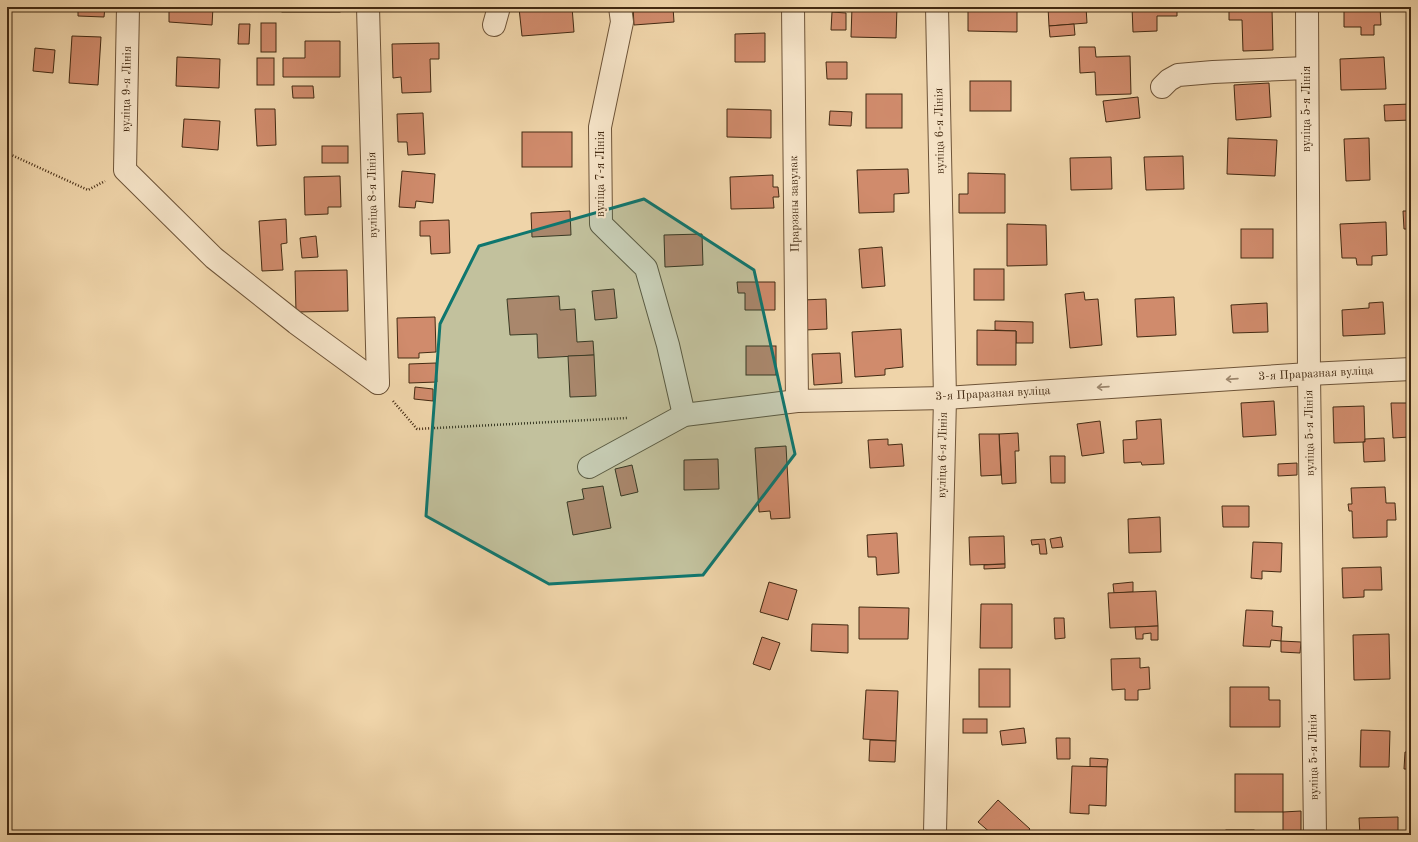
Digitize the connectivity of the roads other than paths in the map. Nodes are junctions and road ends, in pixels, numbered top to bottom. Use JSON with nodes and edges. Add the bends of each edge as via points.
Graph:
{"nodes":[{"id":1,"x":128,"y":7,"type":"edge"},
{"id":2,"x":368,"y":7,"type":"edge"},
{"id":3,"x":620,"y":7,"type":"edge"},
{"id":4,"x":793,"y":7,"type":"edge"},
{"id":5,"x":937,"y":7,"type":"edge"},
{"id":6,"x":1307,"y":7,"type":"edge"},
{"id":7,"x":1307,"y":68,"type":"junction"},
{"id":8,"x":1162,"y":87,"type":"dead end"},
{"id":9,"x":1411,"y":370,"type":"edge"},
{"id":10,"x":1309,"y":374,"type":"junction"},
{"id":11,"x":378,"y":383,"type":"joint"},
{"id":12,"x":944,"y":398,"type":"junction"},
{"id":13,"x":797,"y":401,"type":"junction"},
{"id":14,"x":684,"y":415,"type":"junction"},
{"id":15,"x":589,"y":467,"type":"dead end"},
{"id":16,"x":935,"y":832,"type":"dead end"},
{"id":17,"x":1315,"y":835,"type":"edge"}],
"edges":[{"from":1,"to":11,"type":"street","name":"вуліца 9-я Лінія","via":[[125,170],[214,258]]},
{"from":2,"to":11,"type":"street","name":"вуліца 8-я Лінія"},
{"from":3,"to":14,"type":"street","name":"вуліца 7-я Лінія","via":[[622,22],[600,128],[601,224],[646,268],[668,345]]},
{"from":4,"to":13,"type":"street","name":"Прарэзны завулак"},
{"from":5,"to":12,"type":"street","name":"вуліца 6-я Лінія"},
{"from":6,"to":7,"type":"street","name":"вуліца 5-я Лінія"},
{"from":7,"to":8,"type":"street","via":[[1178,75]]},
{"from":7,"to":10,"type":"street","name":"вуліца 5-я Лінія"},
{"from":9,"to":10,"type":"street","name":"3-я Праразная вуліца"},
{"from":10,"to":12,"type":"street","name":"3-я Праразная вуліца","one_way":true},
{"from":10,"to":17,"type":"street","name":"вуліца 5-я Лінія"},
{"from":12,"to":13,"type":"street","name":"3-я Праразная вуліца"},
{"from":12,"to":16,"type":"street","name":"вуліца 6-я Лінія"},
{"from":13,"to":14,"type":"street","name":"3-я Праразная вуліца"},
{"from":14,"to":15,"type":"street","name":"3-я Праразная вуліца"}]}
